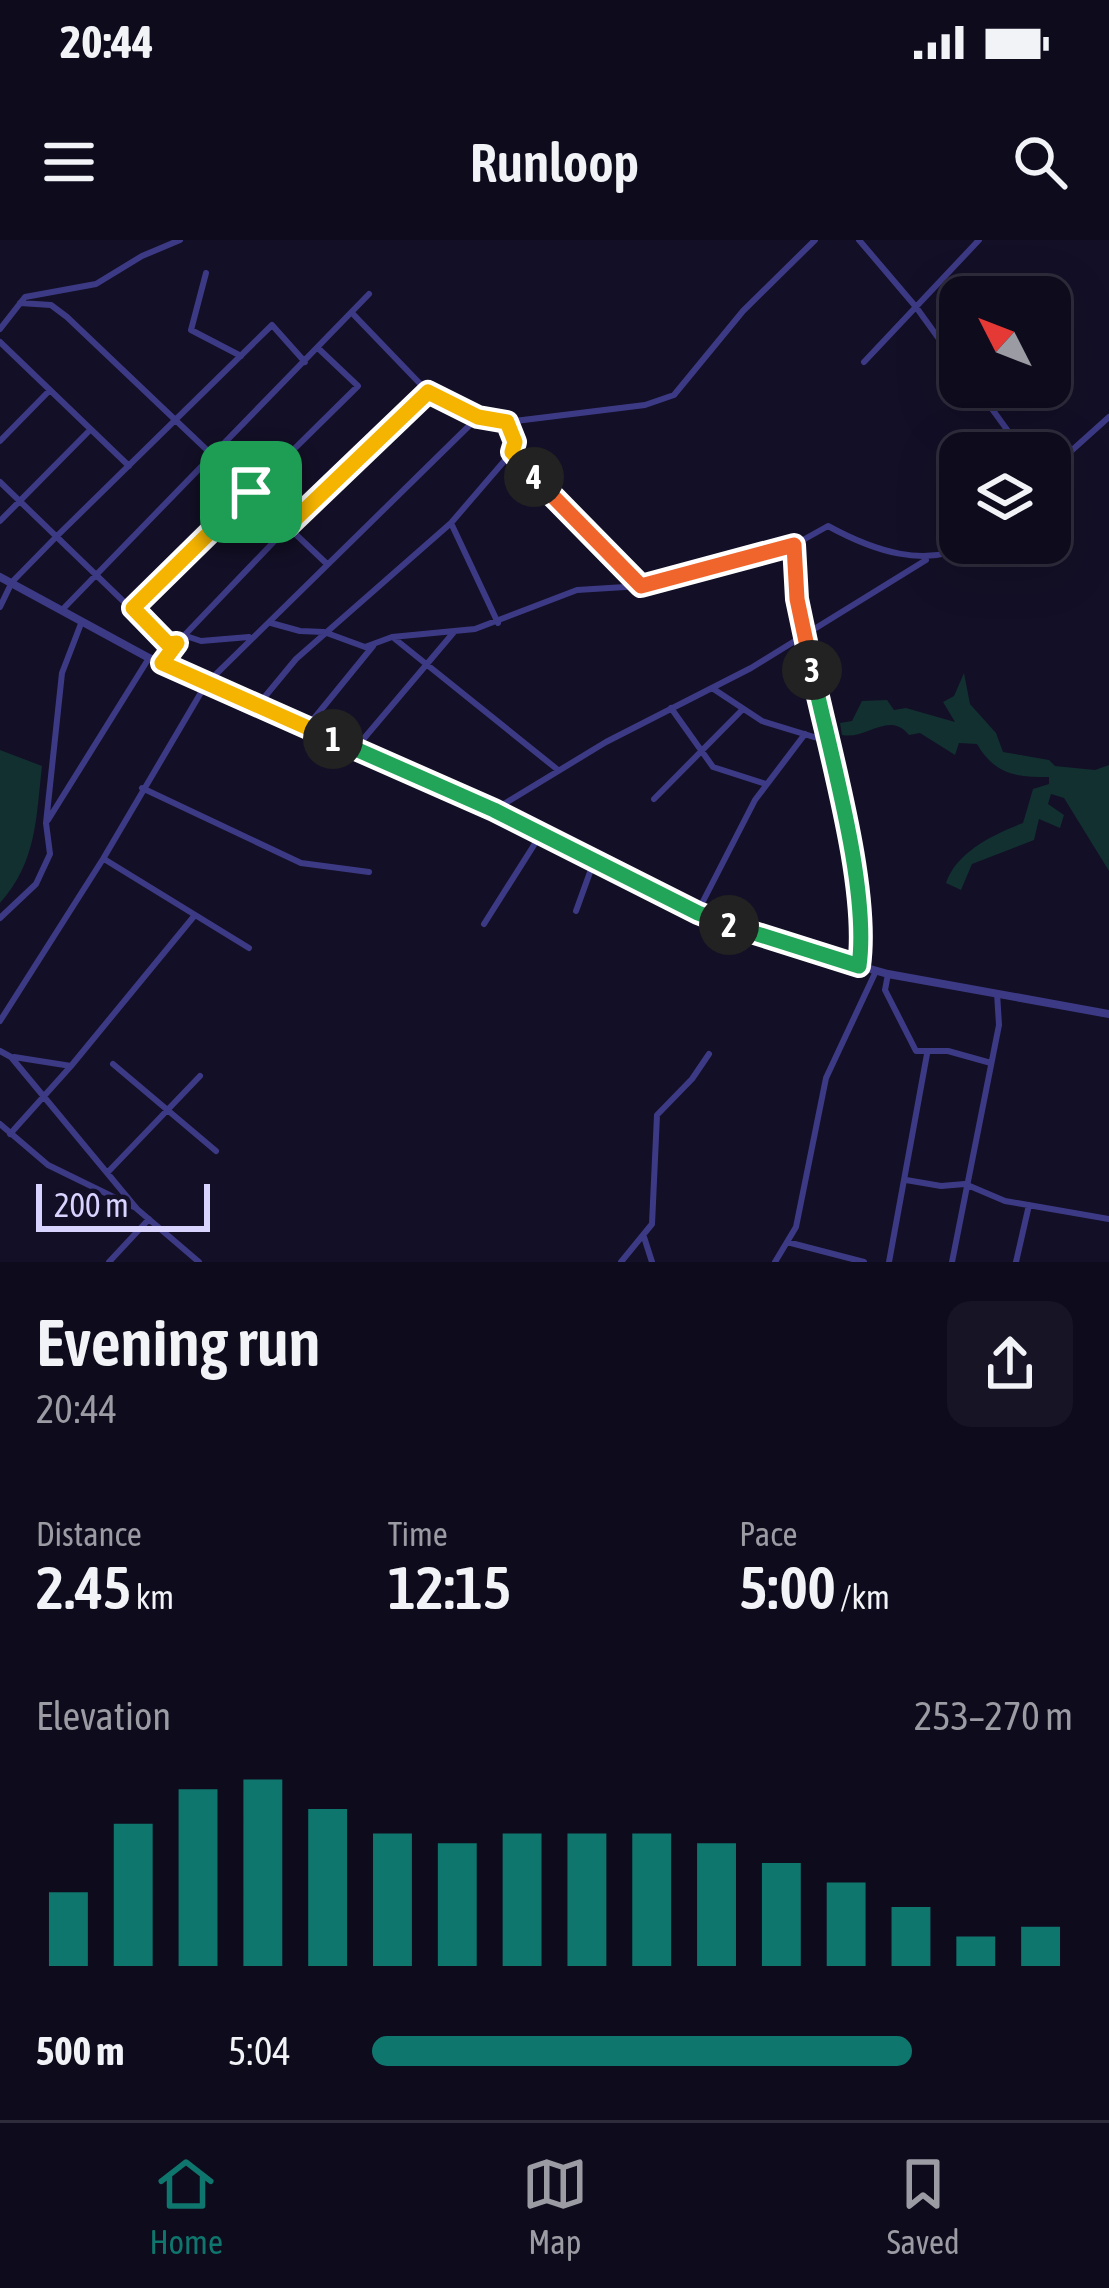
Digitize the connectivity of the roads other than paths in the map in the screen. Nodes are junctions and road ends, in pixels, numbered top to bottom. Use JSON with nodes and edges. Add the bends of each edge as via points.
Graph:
{"nodes":[{"id":1,"x":179,"y":240,"type":"edge"},
{"id":2,"x":815,"y":240,"type":"edge"},
{"id":3,"x":860,"y":240,"type":"edge"},
{"id":4,"x":979,"y":240,"type":"edge"},
{"id":5,"x":206,"y":273,"type":"dead end"},
{"id":6,"x":369,"y":294,"type":"dead end"},
{"id":7,"x":20,"y":303,"type":"junction"},
{"id":8,"x":916,"y":307,"type":"junction"},
{"id":9,"x":353,"y":314,"type":"junction"},
{"id":10,"x":0,"y":329,"type":"edge"},
{"id":11,"x":939,"y":339,"type":"edge"},
{"id":12,"x":0,"y":342,"type":"edge"},
{"id":13,"x":319,"y":349,"type":"junction"},
{"id":14,"x":241,"y":356,"type":"junction"},
{"id":15,"x":305,"y":362,"type":"junction"},
{"id":16,"x":864,"y":362,"type":"dead end"},
{"id":17,"x":49,"y":391,"type":"junction"},
{"id":18,"x":428,"y":392,"type":"junction"},
{"id":19,"x":478,"y":417,"type":"junction"},
{"id":20,"x":1109,"y":417,"type":"edge"},
{"id":21,"x":177,"y":419,"type":"junction"},
{"id":22,"x":507,"y":422,"type":"junction"},
{"id":23,"x":89,"y":431,"type":"junction"},
{"id":24,"x":0,"y":442,"type":"edge"},
{"id":25,"x":512,"y":452,"type":"junction"},
{"id":26,"x":215,"y":454,"type":"junction"},
{"id":27,"x":1071,"y":455,"type":"edge"},
{"id":28,"x":129,"y":466,"type":"junction"},
{"id":29,"x":0,"y":482,"type":"edge"},
{"id":30,"x":251,"y":492,"type":"junction"},
{"id":31,"x":20,"y":500,"type":"junction"},
{"id":32,"x":0,"y":521,"type":"edge"},
{"id":33,"x":451,"y":523,"type":"junction"},
{"id":34,"x":287,"y":527,"type":"junction"},
{"id":35,"x":57,"y":536,"type":"junction"},
{"id":36,"x":794,"y":545,"type":"junction"},
{"id":37,"x":939,"y":556,"type":"edge"},
{"id":38,"x":928,"y":558,"type":"junction"},
{"id":39,"x":327,"y":564,"type":"junction"},
{"id":40,"x":94,"y":573,"type":"junction"},
{"id":41,"x":0,"y":577,"type":"edge"},
{"id":42,"x":12,"y":582,"type":"junction"},
{"id":43,"x":641,"y":586,"type":"junction"},
{"id":44,"x":0,"y":607,"type":"edge"},
{"id":45,"x":133,"y":608,"type":"junction"},
{"id":46,"x":63,"y":609,"type":"junction"},
{"id":47,"x":82,"y":620,"type":"junction"},
{"id":48,"x":272,"y":622,"type":"junction"},
{"id":49,"x":498,"y":623,"type":"junction"},
{"id":50,"x":455,"y":631,"type":"junction"},
{"id":51,"x":324,"y":632,"type":"junction"},
{"id":52,"x":804,"y":635,"type":"junction"},
{"id":53,"x":252,"y":636,"type":"junction"},
{"id":54,"x":392,"y":637,"type":"junction"},
{"id":55,"x":180,"y":639,"type":"junction"},
{"id":56,"x":375,"y":643,"type":"junction"},
{"id":57,"x":148,"y":658,"type":"junction"},
{"id":58,"x":162,"y":663,"type":"junction"},
{"id":59,"x":427,"y":664,"type":"junction"},
{"id":60,"x":206,"y":684,"type":"junction"},
{"id":61,"x":712,"y":688,"type":"junction"},
{"id":62,"x":258,"y":705,"type":"junction"},
{"id":63,"x":671,"y":708,"type":"junction"},
{"id":64,"x":743,"y":709,"type":"junction"},
{"id":65,"x":307,"y":727,"type":"junction"},
{"id":66,"x":805,"y":734,"type":"junction"},
{"id":67,"x":827,"y":741,"type":"junction"},
{"id":68,"x":355,"y":748,"type":"junction"},
{"id":69,"x":701,"y":750,"type":"junction"},
{"id":70,"x":559,"y":770,"type":"junction"},
{"id":71,"x":768,"y":785,"type":"junction"},
{"id":72,"x":142,"y":788,"type":"junction"},
{"id":73,"x":654,"y":799,"type":"dead end"},
{"id":74,"x":494,"y":810,"type":"junction"},
{"id":75,"x":46,"y":823,"type":"junction"},
{"id":76,"x":542,"y":834,"type":"junction"},
{"id":77,"x":103,"y":859,"type":"junction"},
{"id":78,"x":594,"y":861,"type":"junction"},
{"id":79,"x":369,"y":872,"type":"dead end"},
{"id":80,"x":576,"y":910,"type":"dead end"},
{"id":81,"x":698,"y":913,"type":"junction"},
{"id":82,"x":195,"y":915,"type":"junction"},
{"id":83,"x":0,"y":918,"type":"edge"},
{"id":84,"x":484,"y":924,"type":"dead end"},
{"id":85,"x":249,"y":947,"type":"dead end"},
{"id":86,"x":859,"y":966,"type":"junction"},
{"id":87,"x":876,"y":971,"type":"junction"},
{"id":88,"x":888,"y":974,"type":"junction"},
{"id":89,"x":997,"y":993,"type":"junction"},
{"id":90,"x":1109,"y":1014,"type":"edge"},
{"id":91,"x":0,"y":1022,"type":"edge"},
{"id":92,"x":0,"y":1051,"type":"edge"},
{"id":93,"x":709,"y":1054,"type":"dead end"},
{"id":94,"x":927,"y":1054,"type":"junction"},
{"id":95,"x":11,"y":1057,"type":"junction"},
{"id":96,"x":991,"y":1063,"type":"junction"},
{"id":97,"x":113,"y":1064,"type":"dead end"},
{"id":98,"x":71,"y":1066,"type":"junction"},
{"id":99,"x":200,"y":1076,"type":"dead end"},
{"id":100,"x":43,"y":1098,"type":"junction"},
{"id":101,"x":167,"y":1110,"type":"junction"},
{"id":102,"x":0,"y":1124,"type":"edge"},
{"id":103,"x":10,"y":1134,"type":"junction"},
{"id":104,"x":216,"y":1151,"type":"dead end"},
{"id":105,"x":108,"y":1172,"type":"junction"},
{"id":106,"x":906,"y":1180,"type":"junction"},
{"id":107,"x":965,"y":1184,"type":"junction"},
{"id":108,"x":1029,"y":1205,"type":"junction"},
{"id":109,"x":137,"y":1209,"type":"junction"},
{"id":110,"x":149,"y":1219,"type":"junction"},
{"id":111,"x":1109,"y":1220,"type":"edge"},
{"id":112,"x":644,"y":1238,"type":"junction"},
{"id":113,"x":787,"y":1242,"type":"junction"},
{"id":114,"x":109,"y":1262,"type":"edge"},
{"id":115,"x":199,"y":1262,"type":"edge"},
{"id":116,"x":621,"y":1262,"type":"edge"},
{"id":117,"x":652,"y":1262,"type":"edge"},
{"id":118,"x":776,"y":1262,"type":"edge"},
{"id":119,"x":864,"y":1262,"type":"edge"},
{"id":120,"x":889,"y":1262,"type":"edge"},
{"id":121,"x":952,"y":1262,"type":"edge"},
{"id":122,"x":1016,"y":1262,"type":"edge"}],
"edges":[{"from":1,"to":7,"type":"street","via":[[96,284]]},
{"from":2,"to":22,"type":"street","via":[[742,311],[674,395]]},
{"from":3,"to":8,"type":"street"},
{"from":4,"to":8,"type":"street"},
{"from":5,"to":14,"type":"street","via":[[191,329]]},
{"from":6,"to":9,"type":"street"},
{"from":7,"to":10,"type":"street"},
{"from":7,"to":21,"type":"street","via":[[51,305],[67,316]]},
{"from":8,"to":11,"type":"street"},
{"from":8,"to":16,"type":"street"},
{"from":9,"to":13,"type":"street"},
{"from":9,"to":18,"type":"street"},
{"from":12,"to":17,"type":"street"},
{"from":13,"to":15,"type":"street"},
{"from":13,"to":30,"type":"street","via":[[358,386]]},
{"from":14,"to":15,"type":"street","via":[[272,326]]},
{"from":14,"to":21,"type":"street"},
{"from":15,"to":26,"type":"street"},
{"from":17,"to":23,"type":"street"},
{"from":17,"to":24,"type":"street"},
{"from":18,"to":19,"type":"street"},
{"from":18,"to":34,"type":"street"},
{"from":19,"to":22,"type":"street"},
{"from":19,"to":39,"type":"street"},
{"from":20,"to":27,"type":"street"},
{"from":21,"to":26,"type":"street"},
{"from":21,"to":28,"type":"street"},
{"from":22,"to":25,"type":"street"},
{"from":23,"to":28,"type":"street"},
{"from":23,"to":31,"type":"street"},
{"from":25,"to":33,"type":"street"},
{"from":25,"to":43,"type":"street"},
{"from":26,"to":30,"type":"street"},
{"from":26,"to":40,"type":"street"},
{"from":28,"to":35,"type":"street"},
{"from":29,"to":31,"type":"street"},
{"from":30,"to":34,"type":"street"},
{"from":30,"to":45,"type":"street"},
{"from":31,"to":32,"type":"street"},
{"from":31,"to":35,"type":"street"},
{"from":33,"to":49,"type":"street"},
{"from":33,"to":51,"type":"street"},
{"from":34,"to":39,"type":"street"},
{"from":34,"to":55,"type":"street"},
{"from":35,"to":40,"type":"street"},
{"from":35,"to":42,"type":"street"},
{"from":36,"to":38,"type":"street","via":[[828,526],[876,548]]},
{"from":36,"to":43,"type":"street"},
{"from":36,"to":52,"type":"street"},
{"from":37,"to":38,"type":"street"},
{"from":38,"to":52,"type":"street"},
{"from":39,"to":48,"type":"street"},
{"from":40,"to":45,"type":"street"},
{"from":40,"to":46,"type":"street"},
{"from":41,"to":42,"type":"street"},
{"from":42,"to":44,"type":"street"},
{"from":42,"to":46,"type":"street"},
{"from":43,"to":49,"type":"street","via":[[577,590]]},
{"from":45,"to":55,"type":"street","via":[[168,644]]},
{"from":46,"to":47,"type":"street"},
{"from":47,"to":57,"type":"street"},
{"from":47,"to":75,"type":"street","via":[[62,673]]},
{"from":48,"to":51,"type":"street"},
{"from":48,"to":53,"type":"street"},
{"from":49,"to":50,"type":"street"},
{"from":50,"to":54,"type":"street"},
{"from":50,"to":59,"type":"street"},
{"from":51,"to":56,"type":"street","via":[[365,647]]},
{"from":51,"to":62,"type":"street"},
{"from":52,"to":61,"type":"street"},
{"from":52,"to":67,"type":"street"},
{"from":53,"to":55,"type":"street"},
{"from":53,"to":60,"type":"street"},
{"from":54,"to":56,"type":"street"},
{"from":54,"to":59,"type":"street"},
{"from":55,"to":58,"type":"street"},
{"from":56,"to":65,"type":"street"},
{"from":57,"to":58,"type":"street"},
{"from":57,"to":75,"type":"street"},
{"from":58,"to":60,"type":"street"},
{"from":59,"to":68,"type":"street"},
{"from":59,"to":70,"type":"street"},
{"from":60,"to":62,"type":"street"},
{"from":60,"to":72,"type":"street"},
{"from":61,"to":63,"type":"street"},
{"from":61,"to":64,"type":"street"},
{"from":62,"to":65,"type":"street"},
{"from":63,"to":69,"type":"street"},
{"from":63,"to":70,"type":"street"},
{"from":64,"to":66,"type":"street"},
{"from":64,"to":69,"type":"street"},
{"from":65,"to":68,"type":"street"},
{"from":66,"to":67,"type":"street"},
{"from":66,"to":71,"type":"street"},
{"from":67,"to":86,"type":"street","via":[[854,873]]},
{"from":68,"to":74,"type":"street"},
{"from":69,"to":71,"type":"street","via":[[713,767]]},
{"from":69,"to":73,"type":"street"},
{"from":70,"to":74,"type":"street"},
{"from":71,"to":81,"type":"street"},
{"from":72,"to":77,"type":"street"},
{"from":72,"to":79,"type":"street","via":[[301,863]]},
{"from":74,"to":76,"type":"street"},
{"from":75,"to":83,"type":"street","via":[[50,854],[37,884]]},
{"from":76,"to":78,"type":"street"},
{"from":76,"to":84,"type":"street"},
{"from":77,"to":82,"type":"street"},
{"from":77,"to":91,"type":"street"},
{"from":78,"to":80,"type":"street"},
{"from":78,"to":81,"type":"street"},
{"from":81,"to":86,"type":"street"},
{"from":82,"to":85,"type":"street"},
{"from":82,"to":98,"type":"street"},
{"from":86,"to":87,"type":"street"},
{"from":87,"to":88,"type":"street"},
{"from":87,"to":113,"type":"street","via":[[826,1078]]},
{"from":88,"to":89,"type":"street"},
{"from":88,"to":94,"type":"street","via":[[885,990],[916,1052]]},
{"from":89,"to":90,"type":"street"},
{"from":89,"to":96,"type":"street"},
{"from":92,"to":95,"type":"street"},
{"from":93,"to":112,"type":"street","via":[[657,1115],[652,1224]]},
{"from":94,"to":96,"type":"street"},
{"from":94,"to":106,"type":"street"},
{"from":95,"to":98,"type":"street"},
{"from":95,"to":100,"type":"street"},
{"from":96,"to":107,"type":"street"},
{"from":97,"to":101,"type":"street"},
{"from":98,"to":100,"type":"street"},
{"from":99,"to":101,"type":"street"},
{"from":100,"to":103,"type":"street"},
{"from":100,"to":105,"type":"street"},
{"from":101,"to":104,"type":"street"},
{"from":101,"to":105,"type":"street"},
{"from":102,"to":103,"type":"street"},
{"from":103,"to":109,"type":"street","via":[[48,1165]]},
{"from":105,"to":109,"type":"street"},
{"from":106,"to":107,"type":"street"},
{"from":106,"to":120,"type":"street"},
{"from":107,"to":108,"type":"street"},
{"from":107,"to":121,"type":"street"},
{"from":108,"to":111,"type":"street"},
{"from":108,"to":122,"type":"street"},
{"from":109,"to":110,"type":"street"},
{"from":110,"to":114,"type":"street"},
{"from":110,"to":115,"type":"street"},
{"from":112,"to":116,"type":"street"},
{"from":112,"to":117,"type":"street"},
{"from":113,"to":118,"type":"street"},
{"from":113,"to":119,"type":"street"}]}
